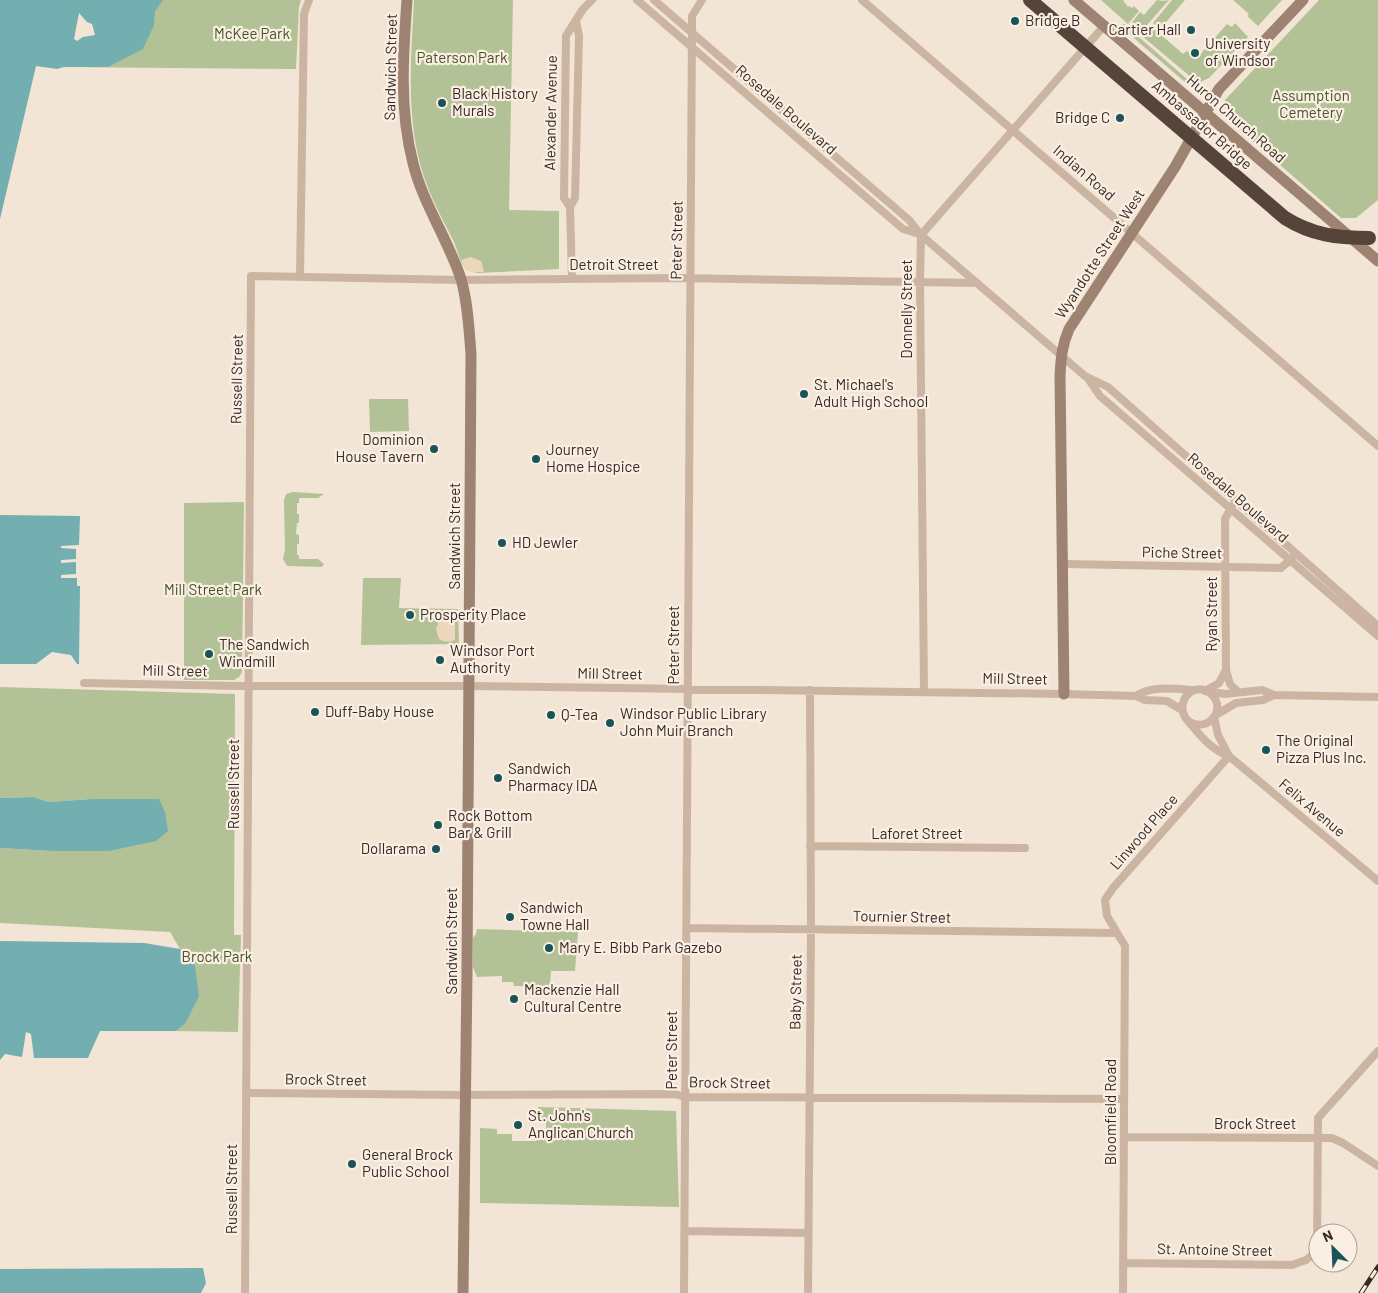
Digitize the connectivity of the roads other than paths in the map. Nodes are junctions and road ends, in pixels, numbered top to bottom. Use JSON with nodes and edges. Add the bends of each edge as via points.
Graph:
{"nodes":[{"id":1,"x":309,"y":0,"type":"edge"},
{"id":2,"x":407,"y":0,"type":"edge"},
{"id":3,"x":592,"y":0,"type":"edge"},
{"id":4,"x":637,"y":0,"type":"edge"},
{"id":5,"x":654,"y":0,"type":"edge"},
{"id":6,"x":702,"y":0,"type":"edge"},
{"id":7,"x":862,"y":0,"type":"edge"},
{"id":8,"x":1030,"y":0,"type":"edge"},
{"id":9,"x":1074,"y":0,"type":"edge"},
{"id":10,"x":1303,"y":0,"type":"edge"},
{"id":11,"x":576,"y":21,"type":"junction"},
{"id":12,"x":1104,"y":26,"type":"junction"},
{"id":13,"x":692,"y":34,"type":"junction"},
{"id":14,"x":692,"y":48,"type":"junction"},
{"id":15,"x":1206,"y":113,"type":"junction"},
{"id":16,"x":1013,"y":130,"type":"junction"},
{"id":17,"x":570,"y":207,"type":"junction"},
{"id":18,"x":1132,"y":233,"type":"junction"},
{"id":19,"x":920,"y":235,"type":"junction"},
{"id":20,"x":1369,"y":238,"type":"dead end"},
{"id":21,"x":1378,"y":262,"type":"edge"},
{"id":22,"x":251,"y":276,"type":"joint"},
{"id":23,"x":300,"y":276,"type":"junction"},
{"id":24,"x":572,"y":279,"type":"junction"},
{"id":25,"x":690,"y":279,"type":"junction"},
{"id":26,"x":461,"y":280,"type":"junction"},
{"id":27,"x":920,"y":282,"type":"junction"},
{"id":28,"x":977,"y":283,"type":"junction"},
{"id":29,"x":1061,"y":354,"type":"junction"},
{"id":30,"x":1085,"y":376,"type":"junction"},
{"id":31,"x":1378,"y":446,"type":"edge"},
{"id":32,"x":1236,"y":501,"type":"junction"},
{"id":33,"x":1230,"y":509,"type":"junction"},
{"id":34,"x":1296,"y":554,"type":"junction"},
{"id":35,"x":1290,"y":560,"type":"junction"},
{"id":36,"x":1063,"y":564,"type":"junction"},
{"id":37,"x":1226,"y":567,"type":"junction"},
{"id":38,"x":1378,"y":626,"type":"edge"},
{"id":39,"x":1378,"y":636,"type":"edge"},
{"id":40,"x":1226,"y":670,"type":"junction"},
{"id":41,"x":84,"y":683,"type":"dead end"},
{"id":42,"x":249,"y":686,"type":"junction"},
{"id":43,"x":469,"y":686,"type":"junction"},
{"id":44,"x":688,"y":689,"type":"junction"},
{"id":45,"x":810,"y":690,"type":"junction"},
{"id":46,"x":1201,"y":690,"type":"junction"},
{"id":47,"x":924,"y":692,"type":"junction"},
{"id":48,"x":1238,"y":692,"type":"junction"},
{"id":49,"x":1064,"y":694,"type":"junction"},
{"id":50,"x":1274,"y":695,"type":"junction"},
{"id":51,"x":1136,"y":696,"type":"junction"},
{"id":52,"x":1378,"y":696,"type":"edge"},
{"id":53,"x":1182,"y":710,"type":"junction"},
{"id":54,"x":1215,"y":716,"type":"junction"},
{"id":55,"x":1188,"y":721,"type":"junction"},
{"id":56,"x":1229,"y":756,"type":"junction"},
{"id":57,"x":810,"y":846,"type":"junction"},
{"id":58,"x":1024,"y":848,"type":"dead end"},
{"id":59,"x":1378,"y":881,"type":"edge"},
{"id":60,"x":687,"y":928,"type":"junction"},
{"id":61,"x":811,"y":930,"type":"junction"},
{"id":62,"x":1117,"y":933,"type":"junction"},
{"id":63,"x":1378,"y":1051,"type":"edge"},
{"id":64,"x":246,"y":1093,"type":"junction"},
{"id":65,"x":464,"y":1095,"type":"junction"},
{"id":66,"x":686,"y":1097,"type":"junction"},
{"id":67,"x":809,"y":1097,"type":"junction"},
{"id":68,"x":1124,"y":1099,"type":"junction"},
{"id":69,"x":1125,"y":1137,"type":"junction"},
{"id":70,"x":1318,"y":1138,"type":"junction"},
{"id":71,"x":1378,"y":1166,"type":"edge"},
{"id":72,"x":685,"y":1231,"type":"junction"},
{"id":73,"x":808,"y":1233,"type":"junction"},
{"id":74,"x":1124,"y":1263,"type":"junction"},
{"id":75,"x":245,"y":1293,"type":"edge"},
{"id":76,"x":462,"y":1293,"type":"edge"},
{"id":77,"x":684,"y":1293,"type":"edge"},
{"id":78,"x":808,"y":1293,"type":"edge"},
{"id":79,"x":1123,"y":1293,"type":"edge"}],
"edges":[{"from":1,"to":23,"type":"street","via":[[304,14]]},
{"from":2,"to":26,"type":"main road","name":"Sandwich Street","via":[[403,112],[407,137],[425,199]]},
{"from":3,"to":11,"type":"street","name":"Alexander Avenue"},
{"from":4,"to":14,"type":"street","name":"Rosedale Boulevard"},
{"from":5,"to":13,"type":"street","name":"Rosedale Boulevard"},
{"from":6,"to":13,"type":"street","name":"Peter Street","via":[[692,16]]},
{"from":7,"to":16,"type":"street","name":"Indian Road"},
{"from":8,"to":20,"type":"highway","name":"Ambassador Bridge","bridge":true,"via":[[1285,218],[1320,234]]},
{"from":9,"to":12,"type":"main road","name":"Huron Church Road"},
{"from":10,"to":15,"type":"main road","name":"Wyandotte Street West","via":[[1219,89]]},
{"from":11,"to":17,"type":"street","name":"Alexander Avenue","via":[[579,36],[575,198]]},
{"from":11,"to":17,"type":"street","name":"Alexander Avenue","via":[[566,36],[564,198]]},
{"from":12,"to":15,"type":"main road","name":"Huron Church Road"},
{"from":12,"to":16,"type":"street"},
{"from":13,"to":14,"type":"street","name":"Peter Street"},
{"from":13,"to":19,"type":"street","name":"Rosedale Boulevard","via":[[908,220]]},
{"from":14,"to":19,"type":"street","name":"Rosedale Boulevard","via":[[903,229]]},
{"from":14,"to":25,"type":"street","name":"Peter Street"},
{"from":15,"to":18,"type":"main road","name":"Wyandotte Street West"},
{"from":15,"to":21,"type":"main road","name":"Huron Church Road"},
{"from":16,"to":18,"type":"street","name":"Indian Road"},
{"from":16,"to":19,"type":"street"},
{"from":17,"to":24,"type":"street","name":"Alexander Avenue"},
{"from":18,"to":29,"type":"main road","name":"Wyandotte Street West","via":[[1068,329]]},
{"from":18,"to":31,"type":"street","name":"Indian Road"},
{"from":19,"to":27,"type":"street","name":"Donnelly Street"},
{"from":19,"to":28,"type":"street","name":"Rosedale Boulevard"},
{"from":22,"to":23,"type":"street","name":"Detroit Street"},
{"from":22,"to":42,"type":"street","name":"Russell Street"},
{"from":23,"to":26,"type":"street","name":"Detroit Street"},
{"from":24,"to":25,"type":"street","name":"Detroit Street"},
{"from":24,"to":26,"type":"street","name":"Detroit Street"},
{"from":25,"to":27,"type":"street","name":"Detroit Street"},
{"from":25,"to":44,"type":"street","name":"Peter Street"},
{"from":26,"to":43,"type":"main road","name":"Sandwich Street","via":[[471,354]]},
{"from":27,"to":28,"type":"street","name":"Detroit Street"},
{"from":27,"to":47,"type":"street","name":"Donnelly Street"},
{"from":28,"to":29,"type":"street","name":"Rosedale Boulevard"},
{"from":29,"to":30,"type":"street","name":"Rosedale Boulevard"},
{"from":29,"to":36,"type":"main road","name":"Wyandotte Street West"},
{"from":30,"to":32,"type":"street","name":"Rosedale Boulevard","via":[[1108,387]]},
{"from":30,"to":33,"type":"street","name":"Rosedale Boulevard","via":[[1100,396]]},
{"from":32,"to":33,"type":"street","name":"Ryan Street"},
{"from":32,"to":34,"type":"street","name":"Rosedale Boulevard"},
{"from":33,"to":35,"type":"street","name":"Rosedale Boulevard"},
{"from":33,"to":37,"type":"street","name":"Ryan Street","via":[[1225,519]]},
{"from":34,"to":35,"type":"street","name":"Piche Street"},
{"from":34,"to":38,"type":"street","name":"Rosedale Boulevard"},
{"from":35,"to":37,"type":"street","name":"Piche Street","via":[[1280,568]]},
{"from":35,"to":39,"type":"street","name":"Rosedale Boulevard"},
{"from":36,"to":37,"type":"street","name":"Piche Street"},
{"from":36,"to":49,"type":"main road","name":"Wyandotte Street West"},
{"from":37,"to":40,"type":"street","name":"Ryan Street"},
{"from":40,"to":46,"type":"street","name":"Ryan Street","via":[[1219,683]]},
{"from":40,"to":48,"type":"street","name":"Ryan Street","via":[[1230,684]]},
{"from":41,"to":42,"type":"street","name":"Mill Street"},
{"from":42,"to":43,"type":"street","name":"Mill Street"},
{"from":42,"to":64,"type":"street","name":"Russell Street"},
{"from":43,"to":44,"type":"street","name":"Mill Street"},
{"from":43,"to":65,"type":"main road","name":"Sandwich Street"},
{"from":44,"to":45,"type":"street","name":"Mill Street"},
{"from":44,"to":60,"type":"street","name":"Peter Street"},
{"from":45,"to":47,"type":"street","name":"Mill Street"},
{"from":45,"to":57,"type":"street","name":"Baby Street"},
{"from":46,"to":48,"type":"street","name":"Mill Street","via":[[1225,694]]},
{"from":46,"to":51,"type":"street","name":"Mill Street","via":[[1144,691]]},
{"from":46,"to":53,"type":"street","via":[[1186,696]]},
{"from":46,"to":54,"type":"street","via":[[1216,700]]},
{"from":47,"to":49,"type":"street","name":"Mill Street"},
{"from":48,"to":50,"type":"street","name":"Mill Street","via":[[1262,690]]},
{"from":49,"to":51,"type":"street","name":"Mill Street"},
{"from":50,"to":52,"type":"street","name":"Mill Street"},
{"from":50,"to":54,"type":"street","name":"Mill Street","via":[[1236,704]]},
{"from":51,"to":53,"type":"street","name":"Mill Street","via":[[1145,700],[1167,701]]},
{"from":53,"to":55,"type":"street"},
{"from":54,"to":55,"type":"street","via":[[1200,726]]},
{"from":54,"to":56,"type":"street","name":"Felix Avenue","via":[[1218,735]]},
{"from":55,"to":56,"type":"street","name":"Felix Avenue","via":[[1208,743]]},
{"from":56,"to":59,"type":"street","name":"Felix Avenue"},
{"from":56,"to":62,"type":"street","name":"Linwood Place","via":[[1105,900],[1107,916]]},
{"from":57,"to":58,"type":"street","name":"Laforet Street"},
{"from":57,"to":61,"type":"street","name":"Baby Street"},
{"from":60,"to":61,"type":"street","name":"Tournier Street"},
{"from":60,"to":66,"type":"street","name":"Peter Street"},
{"from":61,"to":62,"type":"street","name":"Tournier Street"},
{"from":61,"to":67,"type":"street","name":"Baby Street"},
{"from":62,"to":68,"type":"street","name":"Bloomfield Road","via":[[1125,946]]},
{"from":63,"to":70,"type":"street","via":[[1318,1118]]},
{"from":64,"to":65,"type":"street","name":"Brock Street"},
{"from":64,"to":75,"type":"street","name":"Russell Street"},
{"from":65,"to":66,"type":"street","name":"Brock Street","via":[[675,1094]]},
{"from":65,"to":76,"type":"main road","name":"Sandwich Street"},
{"from":66,"to":67,"type":"street","name":"Brock Street"},
{"from":66,"to":72,"type":"street","name":"Peter Street"},
{"from":67,"to":68,"type":"street","name":"Brock Street"},
{"from":67,"to":73,"type":"street","name":"Baby Street"},
{"from":68,"to":69,"type":"street","name":"Bloomfield Road"},
{"from":69,"to":70,"type":"street","name":"Brock Street"},
{"from":69,"to":74,"type":"street","name":"Bloomfield Road"},
{"from":70,"to":71,"type":"street","name":"Brock Street","via":[[1332,1138]]},
{"from":70,"to":74,"type":"street","name":"St. Antoine Street","via":[[1317,1251],[1306,1260],[1292,1265]]},
{"from":72,"to":73,"type":"street"},
{"from":72,"to":77,"type":"street","name":"Peter Street"},
{"from":73,"to":78,"type":"street","name":"Baby Street"},
{"from":74,"to":79,"type":"street","name":"Bloomfield Road"}]}
